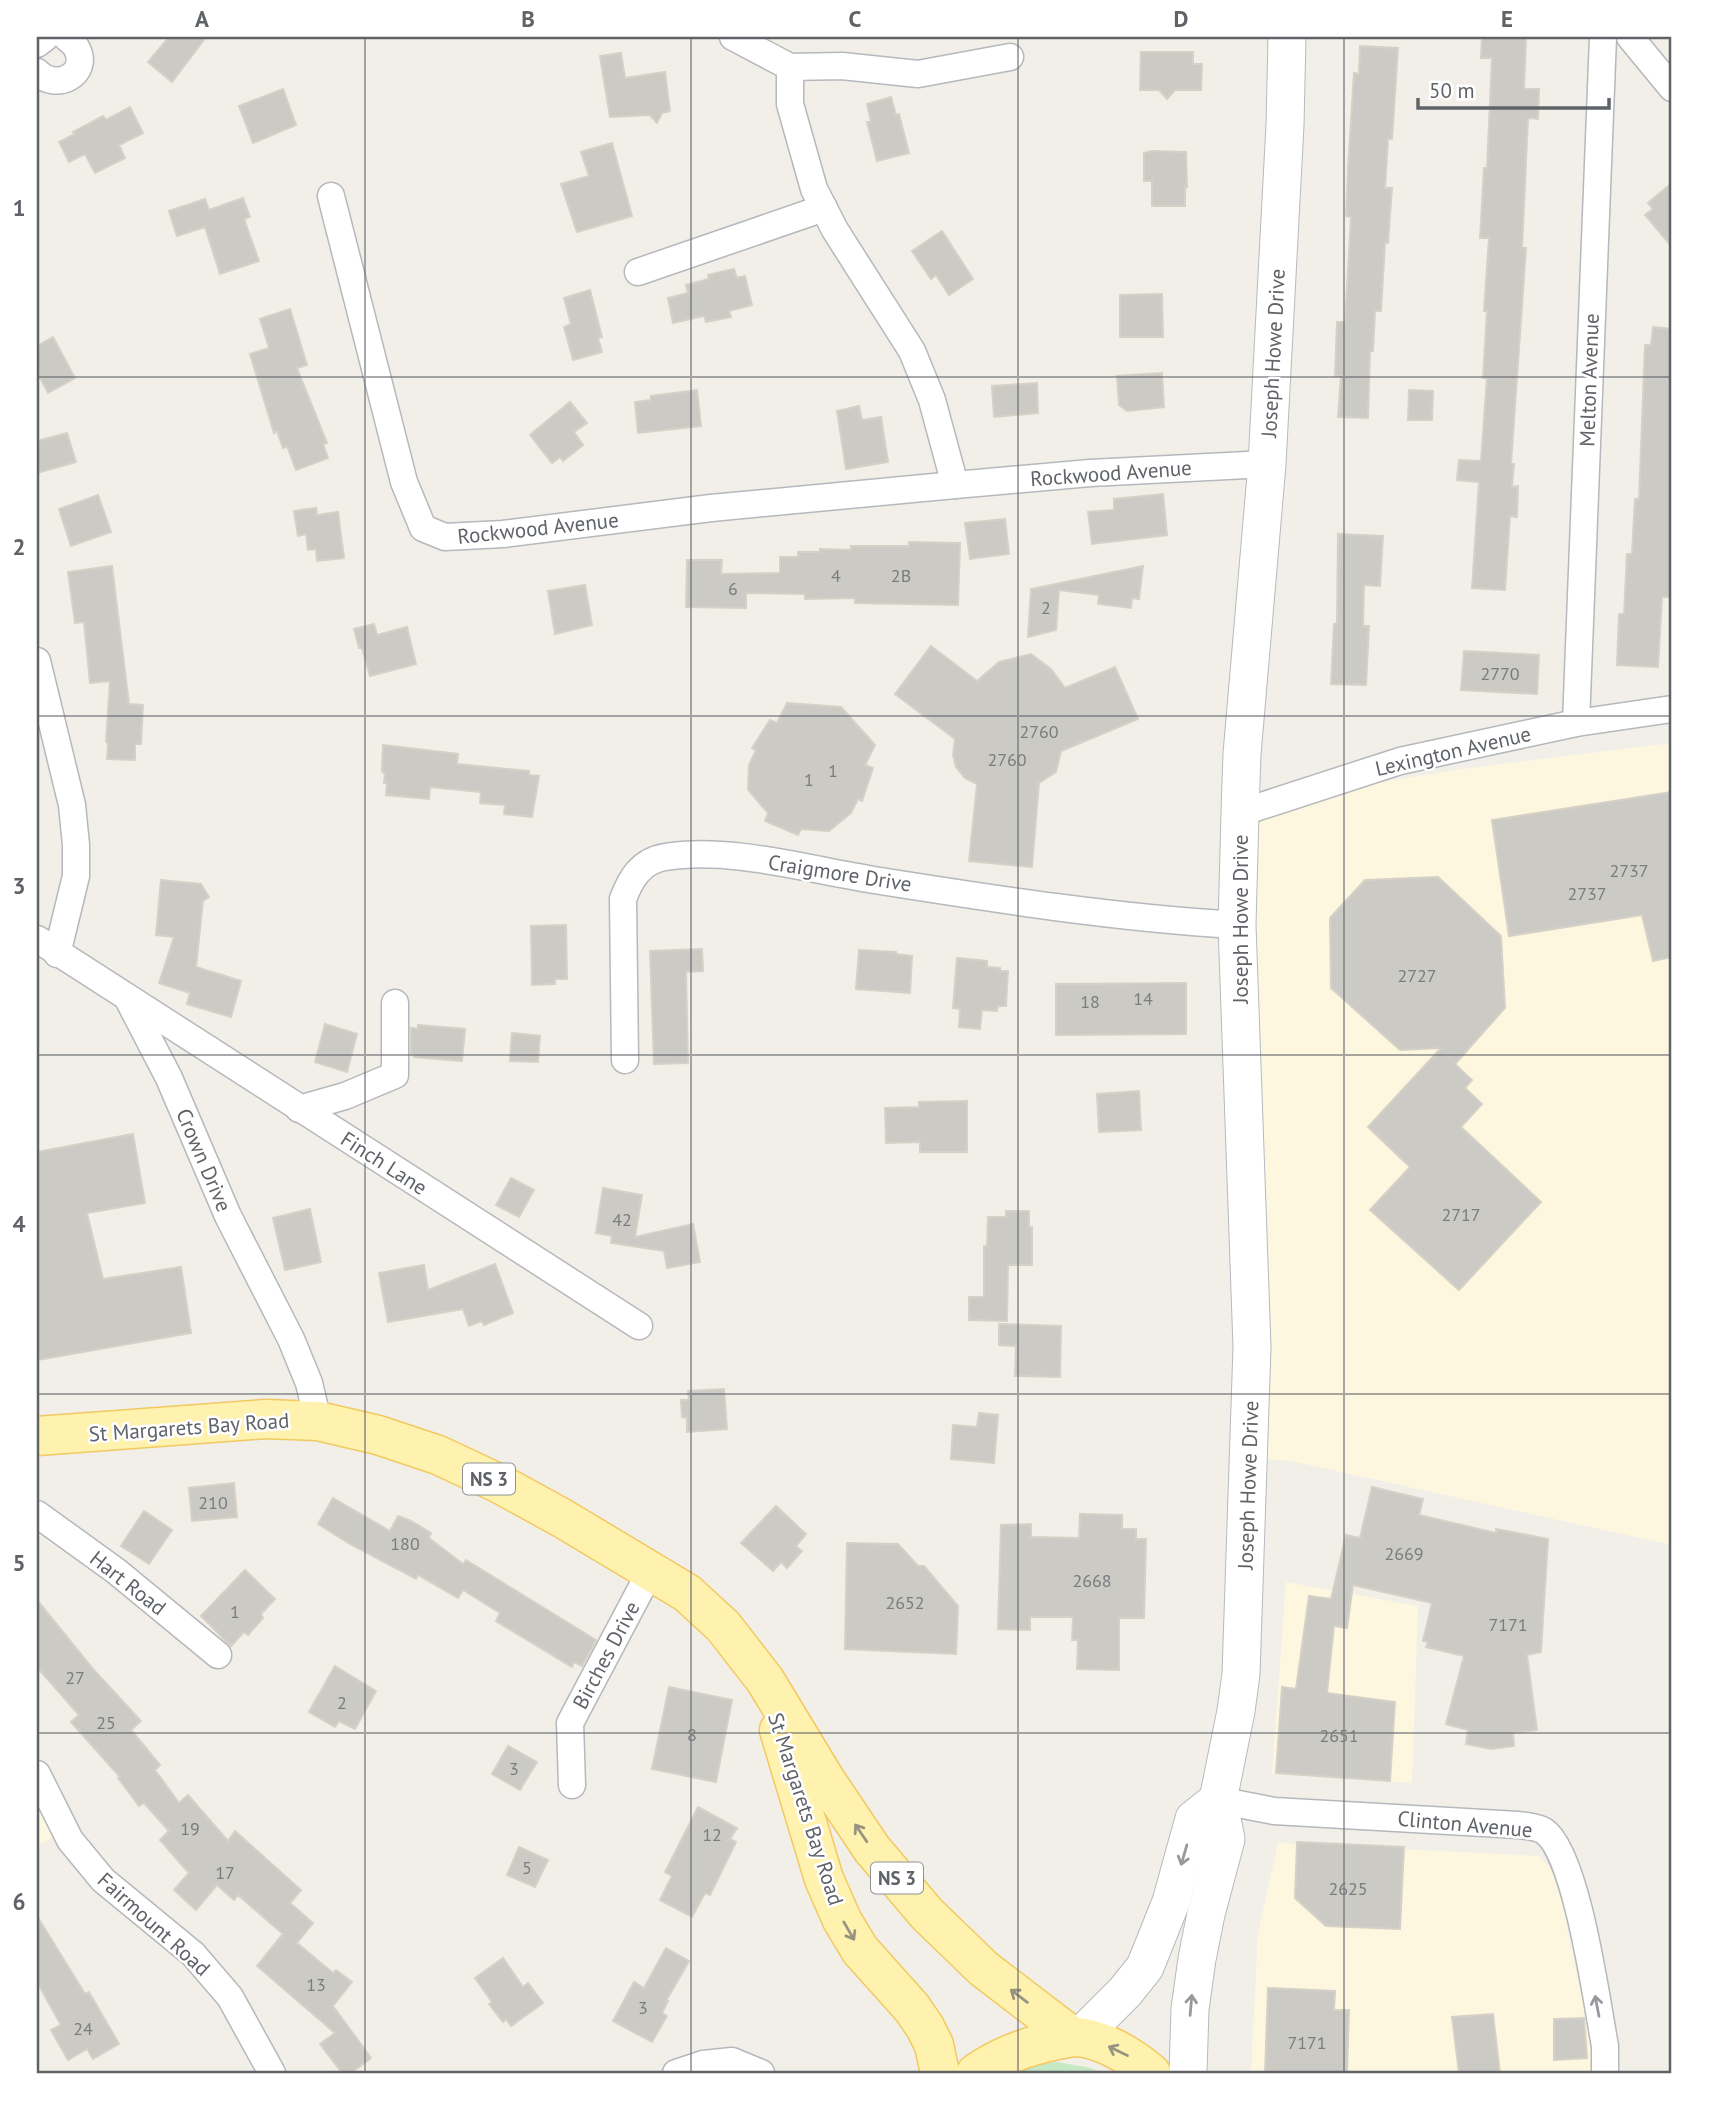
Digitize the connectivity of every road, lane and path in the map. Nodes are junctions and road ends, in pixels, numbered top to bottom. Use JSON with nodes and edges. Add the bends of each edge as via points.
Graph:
{"nodes":[{"id":1,"x":733,"y":37,"type":"edge"},
{"id":2,"x":1287,"y":37,"type":"edge"},
{"id":3,"x":1603,"y":37,"type":"edge"},
{"id":4,"x":1630,"y":37,"type":"edge"},
{"id":5,"x":64,"y":38,"type":"edge"},
{"id":6,"x":37,"y":44,"type":"edge"},
{"id":7,"x":1010,"y":57,"type":"dead end"},
{"id":8,"x":790,"y":67,"type":"junction"},
{"id":9,"x":37,"y":72,"type":"edge"},
{"id":10,"x":1672,"y":88,"type":"edge"},
{"id":11,"x":331,"y":196,"type":"dead end"},
{"id":12,"x":824,"y":208,"type":"junction"},
{"id":13,"x":638,"y":272,"type":"dead end"},
{"id":14,"x":1267,"y":464,"type":"junction"},
{"id":15,"x":955,"y":485,"type":"junction"},
{"id":16,"x":37,"y":661,"type":"edge"},
{"id":17,"x":1672,"y":709,"type":"edge"},
{"id":18,"x":1576,"y":723,"type":"junction"},
{"id":19,"x":1240,"y":813,"type":"junction"},
{"id":20,"x":1237,"y":925,"type":"junction"},
{"id":21,"x":47,"y":947,"type":"edge"},
{"id":22,"x":128,"y":1000,"type":"junction"},
{"id":23,"x":394,"y":1003,"type":"dead end"},
{"id":24,"x":625,"y":1060,"type":"dead end"},
{"id":25,"x":299,"y":1109,"type":"junction"},
{"id":26,"x":639,"y":1326,"type":"dead end"},
{"id":27,"x":318,"y":1421,"type":"junction"},
{"id":28,"x":37,"y":1436,"type":"edge"},
{"id":29,"x":37,"y":1514,"type":"edge"},
{"id":30,"x":651,"y":1570,"type":"junction"},
{"id":31,"x":218,"y":1655,"type":"dead end"},
{"id":32,"x":765,"y":1681,"type":"junction"},
{"id":33,"x":37,"y":1774,"type":"edge"},
{"id":34,"x":572,"y":1785,"type":"dead end"},
{"id":35,"x":1219,"y":1800,"type":"junction"},
{"id":36,"x":1077,"y":2037,"type":"junction"},
{"id":37,"x":272,"y":2073,"type":"edge"},
{"id":38,"x":676,"y":2073,"type":"edge"},
{"id":39,"x":761,"y":2073,"type":"edge"},
{"id":40,"x":940,"y":2073,"type":"edge"},
{"id":41,"x":976,"y":2073,"type":"edge"},
{"id":42,"x":1151,"y":2073,"type":"edge"},
{"id":43,"x":1188,"y":2073,"type":"edge"},
{"id":44,"x":1605,"y":2073,"type":"edge"}],
"edges":[{"from":1,"to":8,"type":"street"},
{"from":2,"to":14,"type":"main road","name":"Joseph Howe Drive"},
{"from":3,"to":18,"type":"street","name":"Melton Avenue"},
{"from":4,"to":10,"type":"street"},
{"from":5,"to":6,"type":"street"},
{"from":5,"to":9,"type":"street","via":[[79,54],[72,75],[58,82]]},
{"from":7,"to":8,"type":"street","via":[[918,74],[842,66]]},
{"from":8,"to":12,"type":"street","via":[[790,104],[814,189]]},
{"from":11,"to":15,"type":"street","name":"Rockwood Avenue","via":[[404,482],[423,527],[445,537],[503,534]]},
{"from":12,"to":13,"type":"street"},
{"from":12,"to":15,"type":"street","via":[[912,351],[932,400]]},
{"from":14,"to":15,"type":"street","name":"Rockwood Avenue"},
{"from":14,"to":19,"type":"main road","name":"Joseph Howe Drive"},
{"from":16,"to":21,"type":"street","via":[[72,805],[76,845],[76,876]]},
{"from":17,"to":18,"type":"street","name":"Lexington Avenue"},
{"from":18,"to":19,"type":"street","name":"Lexington Avenue","via":[[1400,761]]},
{"from":19,"to":20,"type":"main road","name":"Joseph Howe Drive"},
{"from":20,"to":24,"type":"street","name":"Craigmore Drive","via":[[1068,907],[752,859],[694,854],[663,857],[643,864],[623,899]]},
{"from":20,"to":35,"type":"main road","name":"Joseph Howe Drive","via":[[1252,1347],[1241,1674]]},
{"from":21,"to":22,"type":"street","name":"Crown Drive"},
{"from":22,"to":25,"type":"street","name":"Finch Lane"},
{"from":22,"to":27,"type":"street","name":"Crown Drive","via":[[291,1339]]},
{"from":23,"to":25,"type":"street","via":[[396,1075]]},
{"from":25,"to":26,"type":"street","name":"Finch Lane"},
{"from":27,"to":28,"type":"main road","name":"St Margarets Bay Road","number":"NS 3","via":[[266,1419]]},
{"from":27,"to":30,"type":"main road","name":"St Margarets Bay Road","number":"NS 3","via":[[438,1455],[500,1484]]},
{"from":29,"to":31,"type":"street","name":"Hart Road","via":[[116,1571]]},
{"from":30,"to":32,"type":"main road","name":"St Margarets Bay Road","number":"NS 3","via":[[687,1593],[723,1626]]},
{"from":30,"to":34,"type":"street","name":"Birches Drive","via":[[570,1724]]},
{"from":36,"to":32,"type":"main road","name":"St Margarets Bay Road","number":"NS 3","one_way":true,"via":[[984,1969],[927,1914],[872,1849]]},
{"from":32,"to":40,"type":"main road","name":"St Margarets Bay Road","number":"NS 3","one_way":true,"via":[[824,1879],[842,1920],[860,1950],[925,2026]]},
{"from":33,"to":37,"type":"street","name":"Fairmount Road","via":[[70,1840],[103,1880],[193,1954],[230,1997]]},
{"from":35,"to":36,"type":"main road","one_way":true,"via":[[1195,1819],[1171,1902],[1145,1967]]},
{"from":43,"to":35,"type":"main road","name":"Joseph Howe Drive","one_way":true,"via":[[1197,1959],[1226,1839]]},
{"from":44,"to":35,"type":"street","name":"Clinton Avenue","one_way":true,"via":[[1605,2046],[1573,1882],[1557,1845],[1544,1831],[1530,1826],[1274,1811]]},
{"from":36,"to":41,"type":"main road","via":[[1014,2052]]},
{"from":42,"to":36,"type":"main road","name":"St Margarets Bay Road","one_way":true,"via":[[1117,2051]]},
{"from":38,"to":39,"type":"street","via":[[732,2061]]}]}
